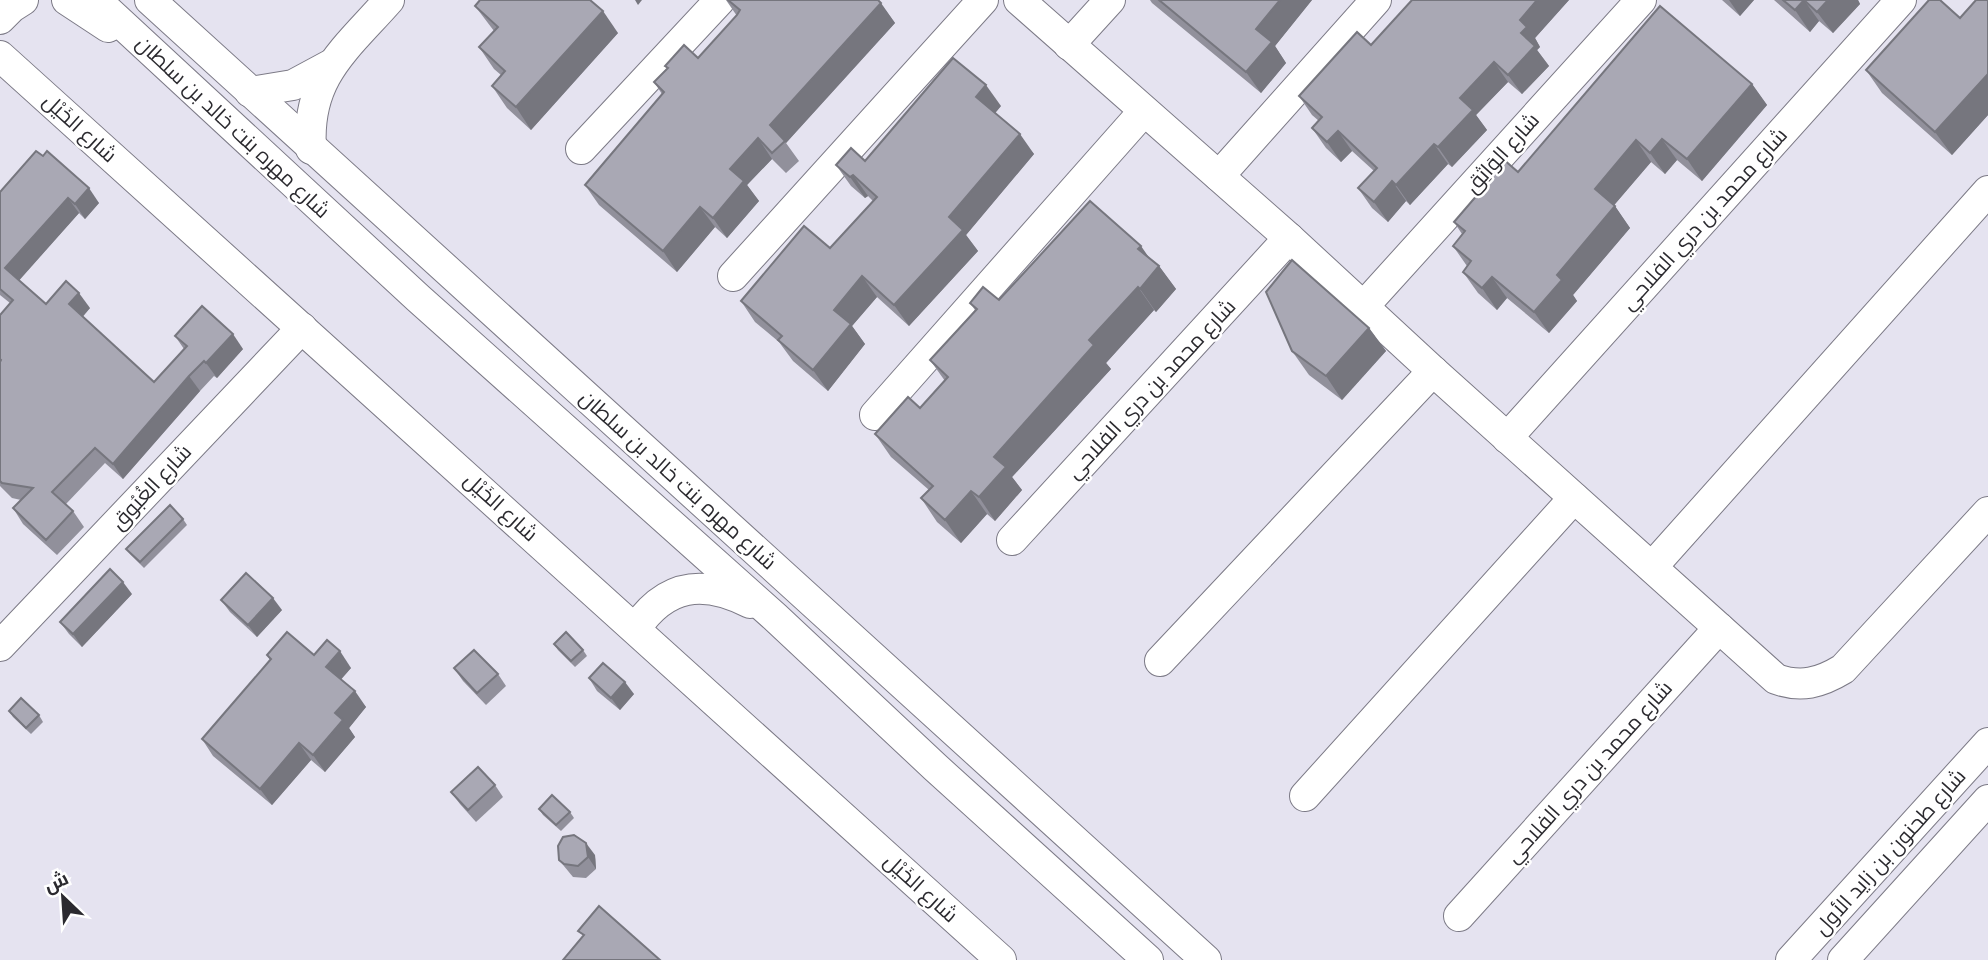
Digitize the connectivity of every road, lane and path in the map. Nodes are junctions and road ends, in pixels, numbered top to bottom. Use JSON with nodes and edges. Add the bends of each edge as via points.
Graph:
{"nodes":[{"id":1,"x":67,"y":0,"type":"edge"},
{"id":2,"x":96,"y":0,"type":"edge"},
{"id":3,"x":150,"y":0,"type":"edge"},
{"id":4,"x":389,"y":0,"type":"edge"},
{"id":5,"x":720,"y":0,"type":"edge"},
{"id":6,"x":983,"y":0,"type":"edge"},
{"id":7,"x":1019,"y":0,"type":"edge"},
{"id":8,"x":1110,"y":0,"type":"edge"},
{"id":9,"x":1377,"y":0,"type":"edge"},
{"id":10,"x":1641,"y":0,"type":"edge"},
{"id":11,"x":1901,"y":0,"type":"edge"},
{"id":12,"x":140,"y":40,"type":"junction"},
{"id":13,"x":1069,"y":45,"type":"junction"},
{"id":14,"x":0,"y":56,"type":"edge"},
{"id":15,"x":332,"y":64,"type":"junction"},
{"id":16,"x":250,"y":92,"type":"junction"},
{"id":17,"x":1144,"y":110,"type":"junction"},
{"id":18,"x":312,"y":149,"type":"junction"},
{"id":19,"x":581,"y":149,"type":"dead end"},
{"id":20,"x":1219,"y":176,"type":"junction"},
{"id":21,"x":1988,"y":191,"type":"edge"},
{"id":22,"x":1289,"y":238,"type":"junction"},
{"id":23,"x":733,"y":276,"type":"dead end"},
{"id":24,"x":1363,"y":307,"type":"junction"},
{"id":25,"x":302,"y":328,"type":"junction"},
{"id":26,"x":1433,"y":372,"type":"junction"},
{"id":27,"x":875,"y":415,"type":"dead end"},
{"id":28,"x":1507,"y":438,"type":"junction"},
{"id":29,"x":1574,"y":498,"type":"junction"},
{"id":30,"x":1988,"y":512,"type":"edge"},
{"id":31,"x":1012,"y":540,"type":"dead end"},
{"id":32,"x":1652,"y":567,"type":"junction"},
{"id":33,"x":775,"y":617,"type":"junction"},
{"id":34,"x":636,"y":628,"type":"junction"},
{"id":35,"x":1719,"y":628,"type":"junction"},
{"id":36,"x":0,"y":646,"type":"edge"},
{"id":37,"x":1160,"y":661,"type":"dead end"},
{"id":38,"x":1988,"y":743,"type":"edge"},
{"id":39,"x":1306,"y":796,"type":"dead end"},
{"id":40,"x":1988,"y":800,"type":"edge"},
{"id":41,"x":1459,"y":916,"type":"dead end"},
{"id":42,"x":1001,"y":960,"type":"edge"},
{"id":43,"x":1147,"y":960,"type":"edge"},
{"id":44,"x":1206,"y":960,"type":"edge"},
{"id":45,"x":1791,"y":960,"type":"edge"},
{"id":46,"x":1843,"y":960,"type":"edge"}],
"edges":[{"from":1,"to":12,"type":"street","via":[[114,31]]},
{"from":2,"to":12,"type":"street","name":"شارع مهره بنت خالد بن سلطان"},
{"from":3,"to":16,"type":"street","name":"شارع مهره بنت خالد بن سلطان"},
{"from":4,"to":15,"type":"street"},
{"from":5,"to":19,"type":"street"},
{"from":6,"to":23,"type":"street"},
{"from":7,"to":13,"type":"street"},
{"from":8,"to":13,"type":"street"},
{"from":9,"to":20,"type":"street"},
{"from":10,"to":24,"type":"street","name":"شارع الوَاثِق"},
{"from":11,"to":28,"type":"street","name":"شارع محمد بن دري الفلاحي"},
{"from":12,"to":33,"type":"street","name":"شارع مهره بنت خالد بن سلطان"},
{"from":13,"to":17,"type":"street"},
{"from":14,"to":25,"type":"street","name":"شارع الخَيْل"},
{"from":15,"to":16,"type":"street","via":[[293,85]]},
{"from":15,"to":18,"type":"street","via":[[316,95]]},
{"from":16,"to":18,"type":"street","name":"شارع مهره بنت خالد بن سلطان"},
{"from":17,"to":20,"type":"street"},
{"from":17,"to":27,"type":"street"},
{"from":18,"to":44,"type":"street","name":"شارع مهره بنت خالد بن سلطان"},
{"from":20,"to":22,"type":"street"},
{"from":21,"to":32,"type":"street"},
{"from":22,"to":24,"type":"street"},
{"from":22,"to":31,"type":"street","name":"شارع محمد بن دري الفلاحي"},
{"from":24,"to":26,"type":"street"},
{"from":25,"to":34,"type":"street","name":"شارع الخَيْل"},
{"from":25,"to":36,"type":"street","name":"شارع الغُبُوق"},
{"from":26,"to":28,"type":"street"},
{"from":26,"to":37,"type":"street"},
{"from":28,"to":29,"type":"street"},
{"from":29,"to":32,"type":"street"},
{"from":29,"to":39,"type":"street"},
{"from":30,"to":35,"type":"street","via":[[1843,669],[1828,678],[1809,684],[1776,679]]},
{"from":32,"to":35,"type":"street"},
{"from":33,"to":34,"type":"street","via":[[737,596],[698,587],[662,600]]},
{"from":33,"to":43,"type":"street","name":"شارع مهره بنت خالد بن سلطان"},
{"from":34,"to":42,"type":"street","name":"شارع الخَيْل"},
{"from":35,"to":41,"type":"street","name":"شارع محمد بن دري الفلاحي"},
{"from":38,"to":45,"type":"street","name":"شارع طحنون بن زايد الأول"},
{"from":40,"to":46,"type":"street","name":"شارع طحنون بن زايد الأول"}]}
